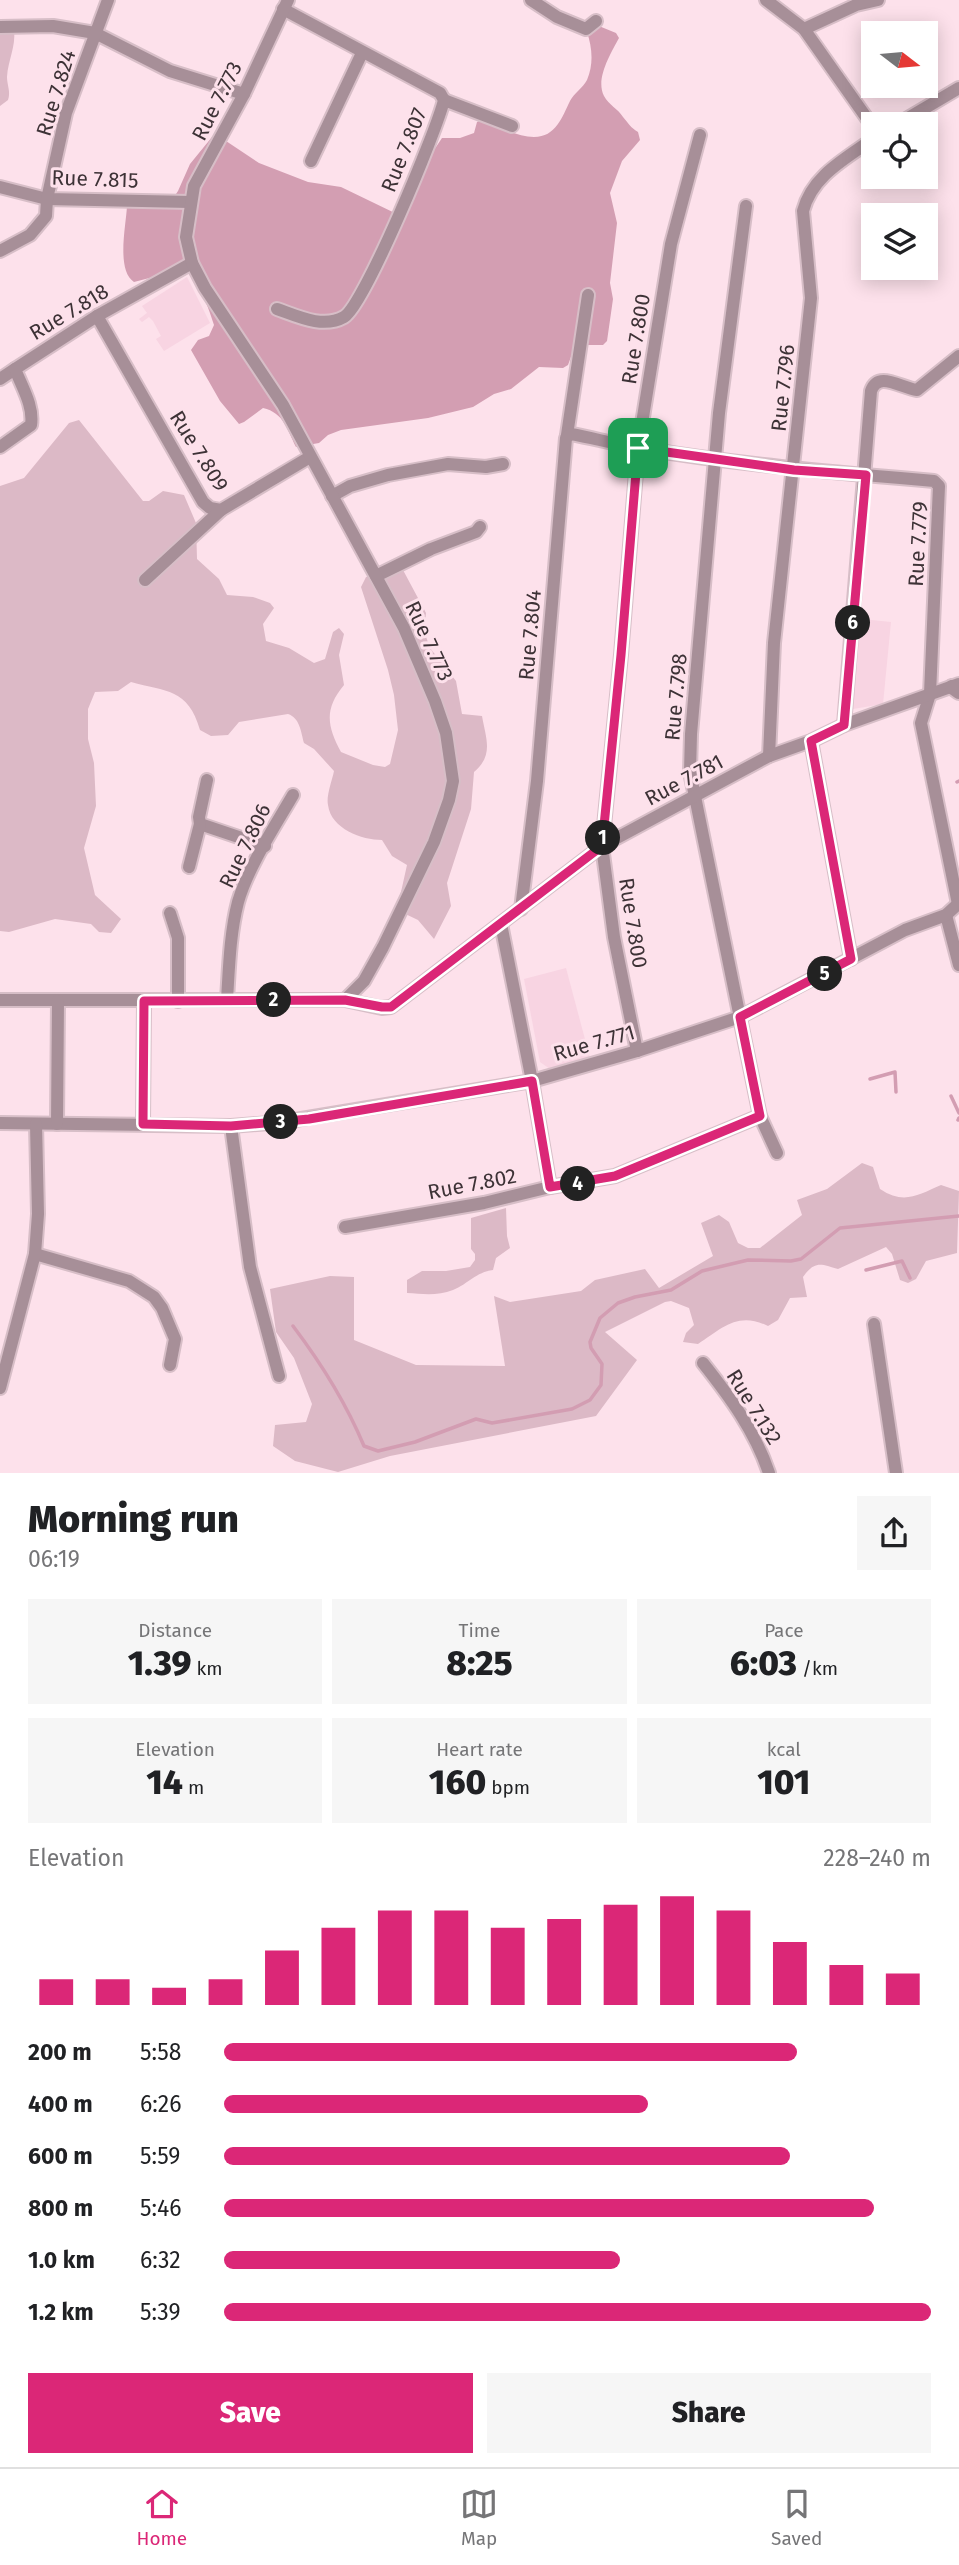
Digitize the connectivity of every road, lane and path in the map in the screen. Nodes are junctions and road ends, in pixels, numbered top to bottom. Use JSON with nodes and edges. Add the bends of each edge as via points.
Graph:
{"nodes":[{"id":1,"x":108,"y":0,"type":"edge"},
{"id":2,"x":531,"y":0,"type":"edge"},
{"id":3,"x":766,"y":0,"type":"edge"},
{"id":4,"x":878,"y":0,"type":"edge"},
{"id":5,"x":286,"y":5,"type":"edge"},
{"id":6,"x":596,"y":21,"type":"dead end"},
{"id":7,"x":0,"y":27,"type":"edge"},
{"id":8,"x":804,"y":29,"type":"junction"},
{"id":9,"x":95,"y":33,"type":"junction"},
{"id":10,"x":362,"y":53,"type":"junction"},
{"id":11,"x":959,"y":88,"type":"edge"},
{"id":12,"x":244,"y":94,"type":"junction"},
{"id":13,"x":444,"y":100,"type":"junction"},
{"id":14,"x":862,"y":112,"type":"edge"},
{"id":15,"x":918,"y":112,"type":"edge"},
{"id":16,"x":512,"y":126,"type":"dead end"},
{"id":17,"x":700,"y":135,"type":"dead end"},
{"id":18,"x":861,"y":148,"type":"edge"},
{"id":19,"x":310,"y":161,"type":"dead end"},
{"id":20,"x":0,"y":187,"type":"edge"},
{"id":21,"x":47,"y":199,"type":"junction"},
{"id":22,"x":190,"y":202,"type":"junction"},
{"id":23,"x":746,"y":206,"type":"dead end"},
{"id":24,"x":0,"y":251,"type":"edge"},
{"id":25,"x":192,"y":263,"type":"junction"},
{"id":26,"x":588,"y":295,"type":"dead end"},
{"id":27,"x":277,"y":309,"type":"dead end"},
{"id":28,"x":97,"y":317,"type":"junction"},
{"id":29,"x":959,"y":356,"type":"edge"},
{"id":30,"x":15,"y":369,"type":"junction"},
{"id":31,"x":0,"y":379,"type":"edge"},
{"id":32,"x":567,"y":435,"type":"junction"},
{"id":33,"x":0,"y":447,"type":"edge"},
{"id":34,"x":638,"y":448,"type":"junction"},
{"id":35,"x":310,"y":457,"type":"junction"},
{"id":36,"x":716,"y":460,"type":"junction"},
{"id":37,"x":503,"y":464,"type":"dead end"},
{"id":38,"x":794,"y":470,"type":"junction"},
{"id":39,"x":866,"y":475,"type":"junction"},
{"id":40,"x":332,"y":496,"type":"junction"},
{"id":41,"x":221,"y":510,"type":"junction"},
{"id":42,"x":480,"y":527,"type":"dead end"},
{"id":43,"x":376,"y":576,"type":"junction"},
{"id":44,"x":145,"y":580,"type":"dead end"},
{"id":45,"x":957,"y":687,"type":"edge"},
{"id":46,"x":930,"y":694,"type":"junction"},
{"id":47,"x":844,"y":725,"type":"junction"},
{"id":48,"x":811,"y":741,"type":"junction"},
{"id":49,"x":769,"y":756,"type":"junction"},
{"id":50,"x":206,"y":780,"type":"dead end"},
{"id":51,"x":293,"y":795,"type":"dead end"},
{"id":52,"x":694,"y":797,"type":"junction"},
{"id":53,"x":200,"y":824,"type":"junction"},
{"id":54,"x":265,"y":846,"type":"junction"},
{"id":55,"x":602,"y":846,"type":"junction"},
{"id":56,"x":189,"y":867,"type":"dead end"},
{"id":57,"x":959,"y":904,"type":"edge"},
{"id":58,"x":521,"y":909,"type":"junction"},
{"id":59,"x":170,"y":913,"type":"dead end"},
{"id":60,"x":946,"y":915,"type":"junction"},
{"id":61,"x":501,"y":924,"type":"junction"},
{"id":62,"x":851,"y":959,"type":"junction"},
{"id":63,"x":959,"y":965,"type":"edge"},
{"id":64,"x":0,"y":1000,"type":"edge"},
{"id":65,"x":227,"y":1000,"type":"junction"},
{"id":66,"x":345,"y":1000,"type":"junction"},
{"id":67,"x":58,"y":1001,"type":"junction"},
{"id":68,"x":144,"y":1001,"type":"junction"},
{"id":69,"x":178,"y":1001,"type":"junction"},
{"id":70,"x":740,"y":1017,"type":"junction"},
{"id":71,"x":637,"y":1051,"type":"junction"},
{"id":72,"x":532,"y":1081,"type":"junction"},
{"id":73,"x":760,"y":1116,"type":"junction"},
{"id":74,"x":0,"y":1123,"type":"edge"},
{"id":75,"x":36,"y":1124,"type":"junction"},
{"id":76,"x":57,"y":1124,"type":"junction"},
{"id":77,"x":143,"y":1124,"type":"junction"},
{"id":78,"x":231,"y":1126,"type":"junction"},
{"id":79,"x":777,"y":1153,"type":"dead end"},
{"id":80,"x":550,"y":1187,"type":"junction"},
{"id":81,"x":345,"y":1227,"type":"dead end"},
{"id":82,"x":35,"y":1254,"type":"junction"},
{"id":83,"x":874,"y":1324,"type":"dead end"},
{"id":84,"x":703,"y":1363,"type":"dead end"},
{"id":85,"x":170,"y":1365,"type":"dead end"},
{"id":86,"x":279,"y":1376,"type":"dead end"},
{"id":87,"x":0,"y":1388,"type":"edge"},
{"id":88,"x":769,"y":1473,"type":"edge"},
{"id":89,"x":896,"y":1473,"type":"edge"}],
"edges":[{"from":1,"to":9,"type":"street","name":"Rue 7.824"},
{"from":2,"to":6,"type":"street","via":[[575,26],[586,29]]},
{"from":3,"to":8,"type":"street"},
{"from":4,"to":8,"type":"street"},
{"from":5,"to":10,"type":"street","name":"Rue 7.807"},
{"from":5,"to":12,"type":"street","name":"Rue 7.773"},
{"from":7,"to":9,"type":"street","via":[[52,26]]},
{"from":8,"to":14,"type":"street"},
{"from":9,"to":12,"type":"street","via":[[170,71]]},
{"from":9,"to":21,"type":"street","name":"Rue 7.824","via":[[66,113]]},
{"from":10,"to":13,"type":"street","name":"Rue 7.807","via":[[440,93]]},
{"from":10,"to":19,"type":"street"},
{"from":11,"to":15,"type":"street"},
{"from":12,"to":22,"type":"street","name":"Rue 7.773","via":[[194,186]]},
{"from":13,"to":16,"type":"street"},
{"from":13,"to":27,"type":"street","name":"Rue 7.807","via":[[356,306],[344,317],[326,322]]},
{"from":17,"to":34,"type":"street","name":"Rue 7.800","via":[[671,244]]},
{"from":18,"to":38,"type":"street","name":"Rue 7.796","via":[[821,176],[803,211],[811,298]]},
{"from":20,"to":21,"type":"street","name":"Rue 7.815"},
{"from":21,"to":22,"type":"street","name":"Rue 7.815"},
{"from":21,"to":24,"type":"street","name":"Rue 7.824","via":[[46,216],[30,235]]},
{"from":22,"to":25,"type":"street","name":"Rue 7.773","via":[[186,237]]},
{"from":23,"to":36,"type":"street","name":"Rue 7.798"},
{"from":25,"to":28,"type":"street","name":"Rue 7.818"},
{"from":25,"to":35,"type":"street","name":"Rue 7.773","via":[[283,405]]},
{"from":26,"to":32,"type":"street","name":"Rue 7.804"},
{"from":28,"to":30,"type":"street","name":"Rue 7.818"},
{"from":28,"to":41,"type":"street","name":"Rue 7.809","via":[[203,502]]},
{"from":29,"to":39,"type":"street","via":[[917,390],[886,380],[874,385]]},
{"from":30,"to":31,"type":"street","name":"Rue 7.818"},
{"from":30,"to":33,"type":"street","via":[[29,404],[31,425]]},
{"from":32,"to":34,"type":"street"},
{"from":32,"to":58,"type":"street","name":"Rue 7.804","via":[[537,781]]},
{"from":34,"to":36,"type":"street","name":"Rue 7.779"},
{"from":34,"to":55,"type":"street","name":"Rue 7.800"},
{"from":35,"to":40,"type":"street","name":"Rue 7.773"},
{"from":35,"to":41,"type":"street","name":"Rue 7.809"},
{"from":36,"to":38,"type":"street","name":"Rue 7.779"},
{"from":36,"to":52,"type":"street","name":"Rue 7.798","via":[[691,734]]},
{"from":37,"to":40,"type":"street","via":[[448,464],[350,486]]},
{"from":38,"to":39,"type":"street","name":"Rue 7.779"},
{"from":38,"to":49,"type":"street","name":"Rue 7.796","via":[[774,643]]},
{"from":39,"to":46,"type":"street","name":"Rue 7.779","via":[[934,481],[939,486]]},
{"from":39,"to":47,"type":"street"},
{"from":40,"to":43,"type":"street","name":"Rue 7.773"},
{"from":41,"to":44,"type":"street"},
{"from":42,"to":43,"type":"street","via":[[476,533]]},
{"from":43,"to":66,"type":"street","name":"Rue 7.773","via":[[435,701],[446,733],[453,781],[434,842],[383,947],[364,981]]},
{"from":45,"to":46,"type":"street","name":"Rue 7.781"},
{"from":46,"to":47,"type":"street","name":"Rue 7.781"},
{"from":46,"to":57,"type":"street","name":"Rue 7.779","via":[[921,723]]},
{"from":47,"to":48,"type":"street","name":"Rue 7.781"},
{"from":48,"to":49,"type":"street","name":"Rue 7.781"},
{"from":48,"to":62,"type":"street"},
{"from":49,"to":52,"type":"street","name":"Rue 7.781"},
{"from":50,"to":53,"type":"street"},
{"from":51,"to":54,"type":"street","name":"Rue 7.806"},
{"from":52,"to":55,"type":"street","name":"Rue 7.781"},
{"from":52,"to":70,"type":"street","name":"Rue 7.798"},
{"from":53,"to":54,"type":"street"},
{"from":53,"to":56,"type":"street"},
{"from":54,"to":65,"type":"street","name":"Rue 7.806","via":[[238,901]]},
{"from":55,"to":58,"type":"street","name":"Rue 7.781"},
{"from":55,"to":71,"type":"street","name":"Rue 7.800"},
{"from":57,"to":60,"type":"street","name":"Rue 7.771"},
{"from":58,"to":61,"type":"street","name":"Rue 7.781"},
{"from":59,"to":69,"type":"street","via":[[178,937]]},
{"from":60,"to":62,"type":"street","name":"Rue 7.771","via":[[905,930]]},
{"from":60,"to":63,"type":"street"},
{"from":61,"to":66,"type":"street","name":"Rue 7.781","via":[[391,1007]]},
{"from":61,"to":72,"type":"street","name":"Rue 7.802"},
{"from":62,"to":70,"type":"street","name":"Rue 7.771"},
{"from":64,"to":67,"type":"street"},
{"from":65,"to":66,"type":"street"},
{"from":65,"to":69,"type":"street"},
{"from":67,"to":68,"type":"street"},
{"from":67,"to":76,"type":"street"},
{"from":68,"to":69,"type":"street"},
{"from":68,"to":77,"type":"street"},
{"from":70,"to":71,"type":"street","name":"Rue 7.771"},
{"from":70,"to":73,"type":"street","name":"Rue 7.798"},
{"from":71,"to":72,"type":"street","name":"Rue 7.771"},
{"from":72,"to":78,"type":"street","name":"Rue 7.771","via":[[309,1119]]},
{"from":72,"to":80,"type":"street","name":"Rue 7.802"},
{"from":73,"to":79,"type":"street","name":"Rue 7.798"},
{"from":73,"to":80,"type":"street","via":[[615,1176]]},
{"from":74,"to":75,"type":"street","name":"Rue 7.771"},
{"from":75,"to":76,"type":"street","name":"Rue 7.771"},
{"from":75,"to":82,"type":"street"},
{"from":76,"to":77,"type":"street","name":"Rue 7.771"},
{"from":77,"to":78,"type":"street","name":"Rue 7.771"},
{"from":78,"to":86,"type":"street","via":[[250,1268]]},
{"from":80,"to":81,"type":"street","name":"Rue 7.802"},
{"from":82,"to":85,"type":"street","via":[[129,1281],[153,1297],[175,1339]]},
{"from":82,"to":87,"type":"street"},
{"from":83,"to":89,"type":"street"},
{"from":84,"to":88,"type":"street","name":"Rue 7.132","via":[[739,1410]]}]}
